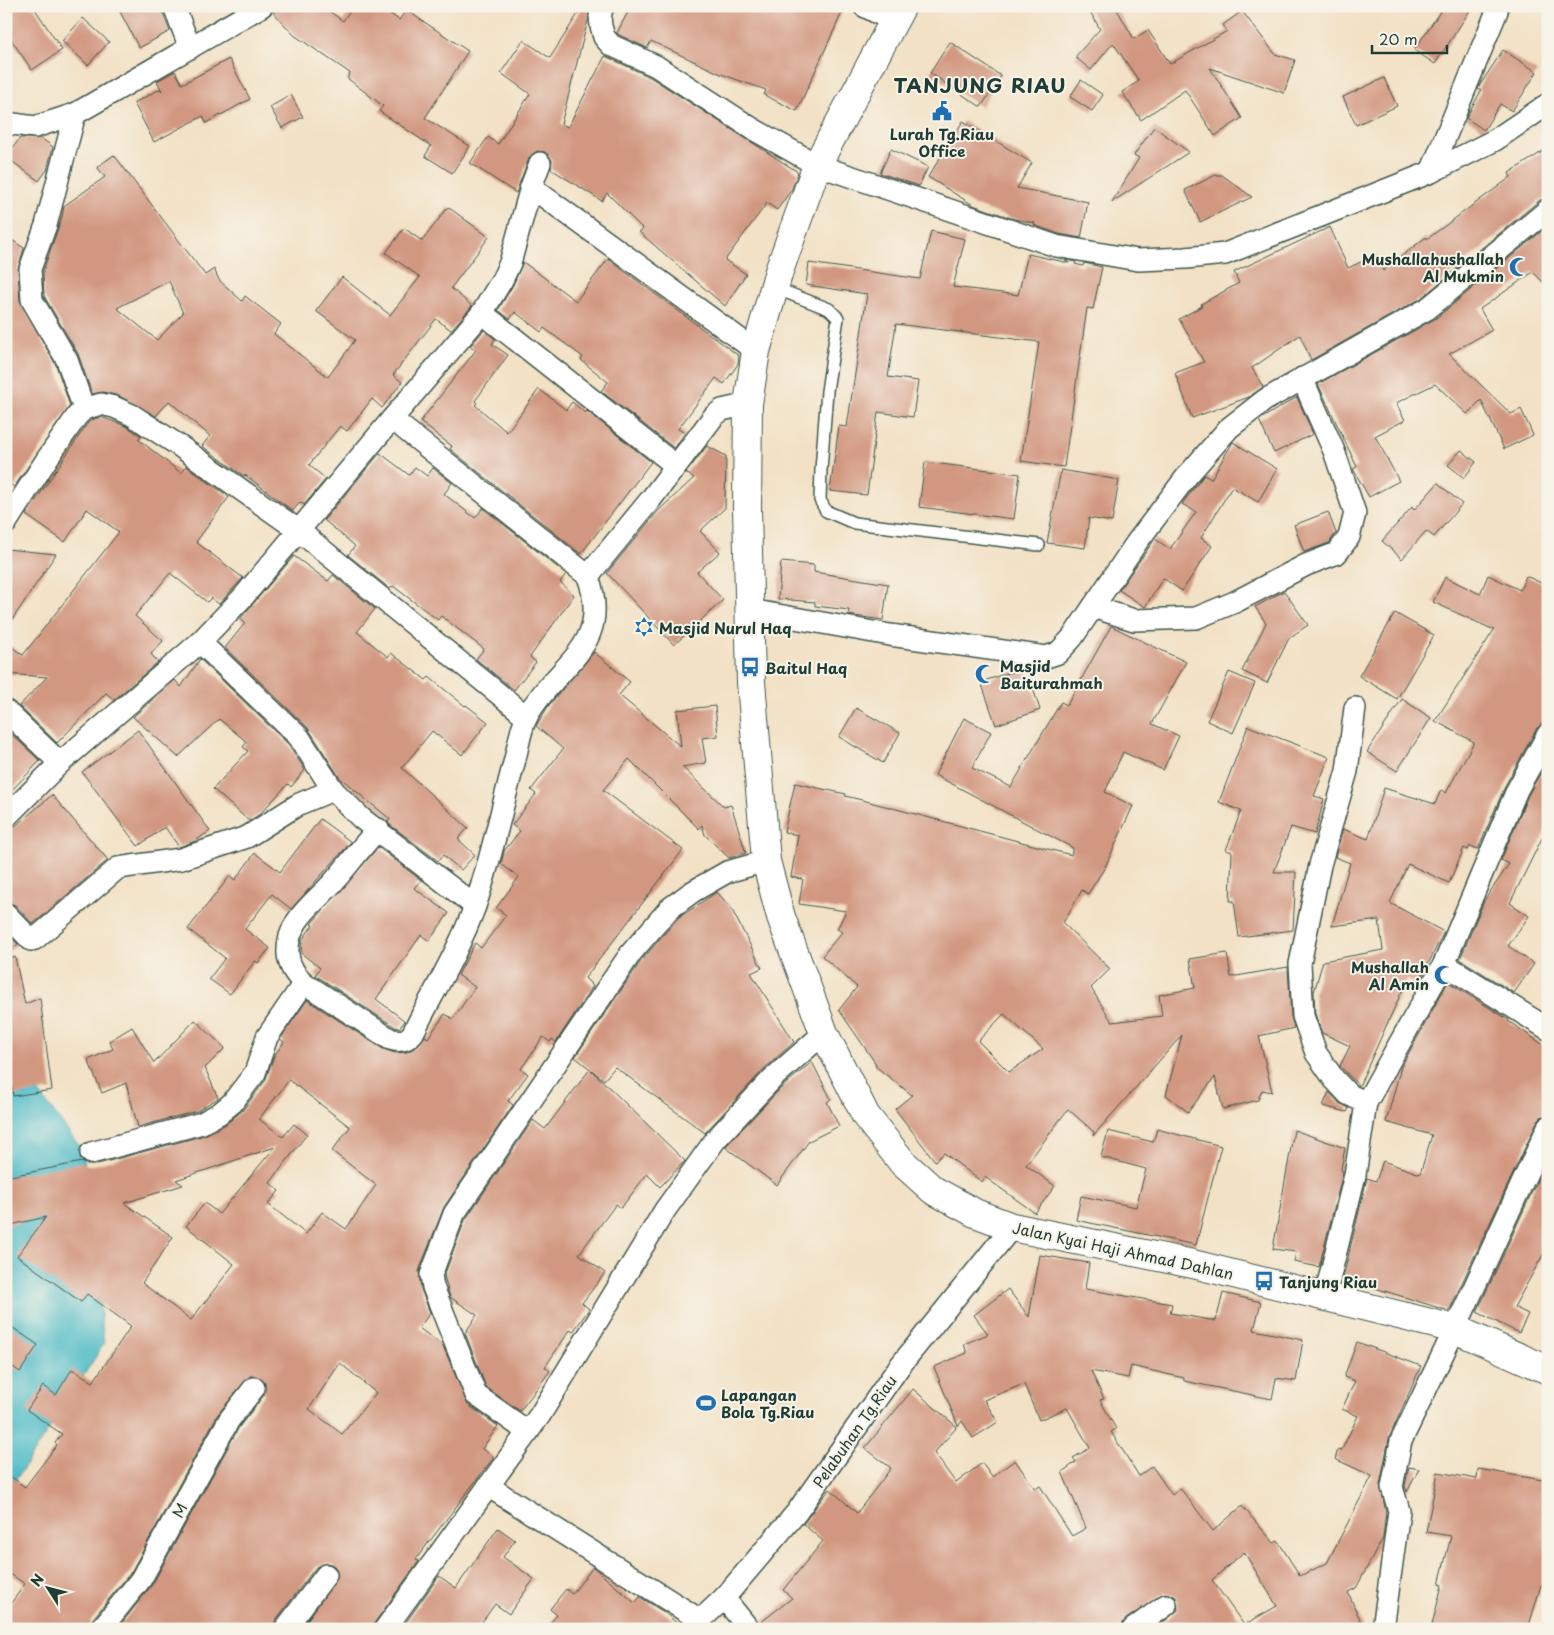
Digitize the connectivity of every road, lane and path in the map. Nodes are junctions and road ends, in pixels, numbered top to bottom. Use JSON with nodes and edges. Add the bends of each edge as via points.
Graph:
{"nodes":[{"id":1,"x":174,"y":6,"type":"edge"},
{"id":2,"x":262,"y":6,"type":"edge"},
{"id":3,"x":603,"y":6,"type":"edge"},
{"id":4,"x":864,"y":6,"type":"edge"},
{"id":5,"x":1497,"y":11,"type":"dead end"},
{"id":6,"x":897,"y":14,"type":"edge"},
{"id":7,"x":190,"y":48,"type":"junction"},
{"id":8,"x":1548,"y":104,"type":"edge"},
{"id":9,"x":75,"y":114,"type":"junction"},
{"id":10,"x":6,"y":123,"type":"edge"},
{"id":11,"x":540,"y":163,"type":"dead end"},
{"id":12,"x":817,"y":165,"type":"junction"},
{"id":13,"x":1431,"y":172,"type":"junction"},
{"id":14,"x":530,"y":187,"type":"junction"},
{"id":15,"x":1548,"y":210,"type":"edge"},
{"id":16,"x":775,"y":288,"type":"junction"},
{"id":17,"x":482,"y":313,"type":"junction"},
{"id":18,"x":756,"y":351,"type":"junction"},
{"id":19,"x":1302,"y":378,"type":"junction"},
{"id":20,"x":748,"y":404,"type":"junction"},
{"id":21,"x":84,"y":409,"type":"junction"},
{"id":22,"x":392,"y":419,"type":"junction"},
{"id":23,"x":675,"y":465,"type":"junction"},
{"id":24,"x":6,"y":523,"type":"edge"},
{"id":25,"x":298,"y":530,"type":"junction"},
{"id":26,"x":1039,"y":545,"type":"dead end"},
{"id":27,"x":588,"y":576,"type":"junction"},
{"id":28,"x":1092,"y":607,"type":"junction"},
{"id":29,"x":750,"y":610,"type":"junction"},
{"id":30,"x":200,"y":642,"type":"junction"},
{"id":31,"x":1355,"y":708,"type":"dead end"},
{"id":32,"x":6,"y":711,"type":"edge"},
{"id":33,"x":527,"y":717,"type":"junction"},
{"id":34,"x":1548,"y":734,"type":"edge"},
{"id":35,"x":60,"y":763,"type":"junction"},
{"id":36,"x":333,"y":790,"type":"junction"},
{"id":37,"x":6,"y":817,"type":"edge"},
{"id":38,"x":378,"y":829,"type":"junction"},
{"id":39,"x":766,"y":861,"type":"junction"},
{"id":40,"x":474,"y":906,"type":"junction"},
{"id":41,"x":6,"y":914,"type":"edge"},
{"id":42,"x":1444,"y":964,"type":"junction"},
{"id":43,"x":304,"y":983,"type":"junction"},
{"id":44,"x":1548,"y":1029,"type":"edge"},
{"id":45,"x":824,"y":1033,"type":"junction"},
{"id":46,"x":1366,"y":1103,"type":"junction"},
{"id":47,"x":1548,"y":1126,"type":"edge"},
{"id":48,"x":91,"y":1153,"type":"dead end"},
{"id":49,"x":1012,"y":1228,"type":"junction"},
{"id":50,"x":1325,"y":1296,"type":"junction"},
{"id":51,"x":1455,"y":1330,"type":"junction"},
{"id":52,"x":1548,"y":1370,"type":"edge"},
{"id":53,"x":254,"y":1388,"type":"dead end"},
{"id":54,"x":528,"y":1432,"type":"junction"},
{"id":55,"x":488,"y":1486,"type":"junction"},
{"id":56,"x":326,"y":1575,"type":"dead end"},
{"id":57,"x":724,"y":1598,"type":"junction"},
{"id":58,"x":1166,"y":1605,"type":"dead end"},
{"id":59,"x":696,"y":1624,"type":"edge"},
{"id":60,"x":101,"y":1629,"type":"edge"},
{"id":61,"x":285,"y":1629,"type":"edge"},
{"id":62,"x":385,"y":1629,"type":"edge"},
{"id":63,"x":749,"y":1629,"type":"edge"},
{"id":64,"x":1133,"y":1629,"type":"edge"},
{"id":65,"x":1383,"y":1629,"type":"edge"}],
"edges":[{"from":1,"to":7,"type":"street"},
{"from":2,"to":7,"type":"street"},
{"from":3,"to":12,"type":"street","via":[[601,26],[611,45],[656,66],[753,129]]},
{"from":4,"to":6,"type":"street"},
{"from":5,"to":13,"type":"street"},
{"from":6,"to":12,"type":"main road","name":"Jalan Kyai Haji Ahmad Dahlan"},
{"from":7,"to":9,"type":"street"},
{"from":8,"to":13,"type":"street","via":[[1495,140]]},
{"from":9,"to":10,"type":"street","via":[[35,127]]},
{"from":9,"to":21,"type":"street","via":[[46,226],[30,269],[32,300],[67,360]]},
{"from":11,"to":14,"type":"street"},
{"from":12,"to":13,"type":"street","via":[[1056,246],[1138,260],[1225,254]]},
{"from":12,"to":16,"type":"main road","name":"Jalan Kyai Haji Ahmad Dahlan"},
{"from":14,"to":17,"type":"street","via":[[510,263]]},
{"from":14,"to":18,"type":"street"},
{"from":15,"to":19,"type":"street","via":[[1427,310]]},
{"from":16,"to":18,"type":"main road","name":"Jalan Kyai Haji Ahmad Dahlan"},
{"from":16,"to":26,"type":"lane","via":[[829,309],[838,318],[821,470],[820,500],[826,510],[854,523]]},
{"from":17,"to":22,"type":"street"},
{"from":17,"to":23,"type":"street"},
{"from":18,"to":20,"type":"main road","name":"Jalan Kyai Haji Ahmad Dahlan"},
{"from":19,"to":28,"type":"street","via":[[1265,400],[1229,428],[1187,476]]},
{"from":19,"to":28,"type":"street","via":[[1334,451],[1355,513],[1349,537],[1337,553],[1196,618],[1134,620]]},
{"from":20,"to":23,"type":"street","via":[[722,410],[714,416]]},
{"from":20,"to":29,"type":"main road","name":"Jalan Kyai Haji Ahmad Dahlan"},
{"from":21,"to":24,"type":"street","via":[[47,458]]},
{"from":21,"to":25,"type":"street","via":[[101,404],[132,415]]},
{"from":22,"to":25,"type":"street"},
{"from":22,"to":27,"type":"street"},
{"from":23,"to":27,"type":"street"},
{"from":25,"to":30,"type":"street","via":[[244,596]]},
{"from":25,"to":33,"type":"street"},
{"from":27,"to":33,"type":"street","via":[[596,612],[593,628]]},
{"from":28,"to":29,"type":"street","via":[[1058,653],[1046,657],[890,635]]},
{"from":29,"to":39,"type":"main road","name":"Jalan Kyai Haji Ahmad Dahlan","via":[[750,682]]},
{"from":30,"to":35,"type":"street"},
{"from":30,"to":36,"type":"street","via":[[299,737]]},
{"from":31,"to":46,"type":"street","via":[[1347,771],[1320,865],[1300,964],[1303,1016],[1316,1053],[1348,1094]]},
{"from":32,"to":35,"type":"street"},
{"from":33,"to":40,"type":"street"},
{"from":34,"to":42,"type":"street","via":[[1517,790]]},
{"from":35,"to":37,"type":"street"},
{"from":36,"to":38,"type":"street","via":[[361,818]]},
{"from":36,"to":41,"type":"street","via":[[299,804],[247,837],[181,859],[118,868],[35,939],[25,936]]},
{"from":38,"to":40,"type":"street"},
{"from":38,"to":43,"type":"street","via":[[335,880],[303,911],[292,929],[288,940],[289,962]]},
{"from":39,"to":45,"type":"main road","name":"Jalan Kyai Haji Ahmad Dahlan","via":[[781,917]]},
{"from":39,"to":54,"type":"street","via":[[727,872],[692,892],[670,909],[631,953],[454,1214],[432,1274],[434,1287],[476,1395]]},
{"from":40,"to":43,"type":"street","via":[[455,952],[409,1038],[398,1042],[390,1039]]},
{"from":42,"to":44,"type":"street"},
{"from":42,"to":46,"type":"street"},
{"from":43,"to":48,"type":"street","via":[[267,1037],[254,1073],[232,1103],[220,1113],[202,1123]]},
{"from":45,"to":49,"type":"main road","name":"Jalan Kyai Haji Ahmad Dahlan","via":[[866,1116],[903,1164],[933,1190],[975,1213]]},
{"from":45,"to":54,"type":"street","via":[[773,1078],[716,1139],[665,1210]]},
{"from":46,"to":50,"type":"street","via":[[1355,1175]]},
{"from":47,"to":51,"type":"street"},
{"from":49,"to":50,"type":"main road","name":"Jalan Kyai Haji Ahmad Dahlan","via":[[1193,1264]]},
{"from":49,"to":57,"type":"street","name":"Pelabuhan Tg.Riau","via":[[899,1367],[798,1512]]},
{"from":50,"to":51,"type":"main road","name":"Jalan Kyai Haji Ahmad Dahlan"},
{"from":51,"to":52,"type":"main road","name":"Jalan Kyai Haji Ahmad Dahlan"},
{"from":51,"to":65,"type":"street","via":[[1401,1441],[1392,1487],[1399,1511]]},
{"from":53,"to":60,"type":"street","name":"M","via":[[229,1420],[141,1579]]},
{"from":54,"to":55,"type":"street"},
{"from":55,"to":59,"type":"street"},
{"from":55,"to":62,"type":"street"},
{"from":56,"to":61,"type":"street"},
{"from":57,"to":59,"type":"street","name":"Pelabuhan Tg.Riau"},
{"from":57,"to":63,"type":"street"},
{"from":58,"to":64,"type":"street"}]}
